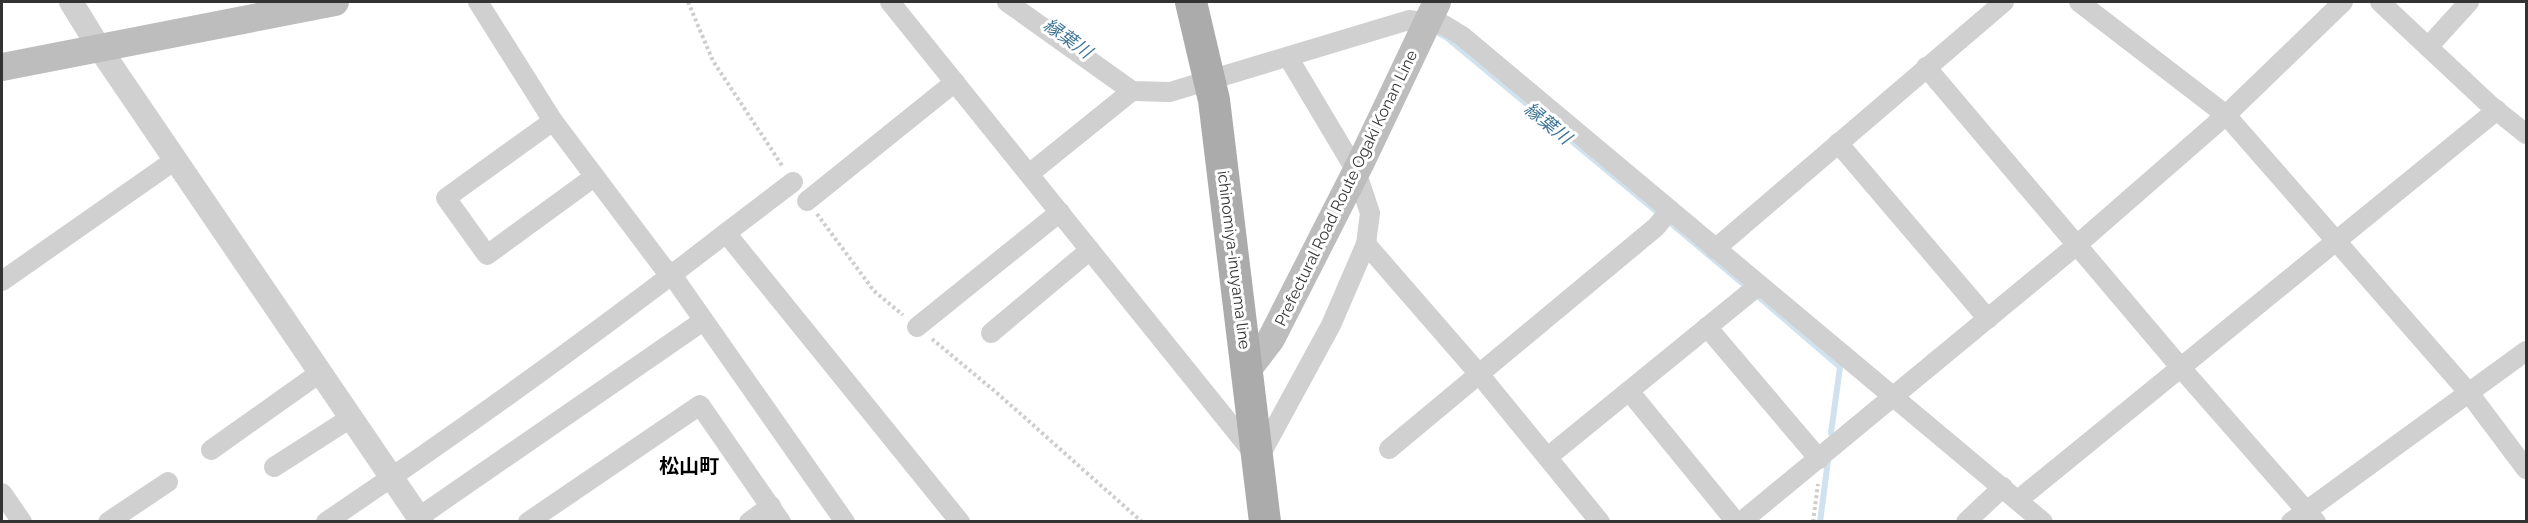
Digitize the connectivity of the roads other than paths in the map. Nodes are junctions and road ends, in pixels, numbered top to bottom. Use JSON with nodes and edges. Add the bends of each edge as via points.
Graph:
{"nodes":[{"id":1,"x":71,"y":2,"type":"edge"},
{"id":2,"x":335,"y":2,"type":"edge"},
{"id":3,"x":478,"y":2,"type":"edge"},
{"id":4,"x":890,"y":2,"type":"edge"},
{"id":5,"x":1007,"y":2,"type":"edge"},
{"id":6,"x":1191,"y":2,"type":"edge"},
{"id":7,"x":2079,"y":2,"type":"edge"},
{"id":8,"x":2343,"y":2,"type":"edge"},
{"id":9,"x":2380,"y":2,"type":"edge"},
{"id":10,"x":2469,"y":2,"type":"edge"},
{"id":11,"x":1993,"y":4,"type":"edge"},
{"id":12,"x":1432,"y":11,"type":"edge"},
{"id":13,"x":2428,"y":47,"type":"junction"},
{"id":14,"x":100,"y":49,"type":"junction"},
{"id":15,"x":1288,"y":57,"type":"junction"},
{"id":16,"x":2,"y":67,"type":"edge"},
{"id":17,"x":1926,"y":67,"type":"junction"},
{"id":18,"x":1209,"y":81,"type":"junction"},
{"id":19,"x":955,"y":82,"type":"junction"},
{"id":20,"x":1132,"y":91,"type":"junction"},
{"id":21,"x":2497,"y":110,"type":"junction"},
{"id":22,"x":2226,"y":115,"type":"junction"},
{"id":23,"x":553,"y":121,"type":"junction"},
{"id":24,"x":2526,"y":134,"type":"edge"},
{"id":25,"x":1838,"y":143,"type":"junction"},
{"id":26,"x":176,"y":160,"type":"junction"},
{"id":27,"x":1356,"y":171,"type":"junction"},
{"id":28,"x":1029,"y":174,"type":"junction"},
{"id":29,"x":594,"y":177,"type":"junction"},
{"id":30,"x":793,"y":182,"type":"road end"},
{"id":31,"x":807,"y":201,"type":"road end"},
{"id":32,"x":1670,"y":210,"type":"junction"},
{"id":33,"x":1060,"y":212,"type":"junction"},
{"id":34,"x":726,"y":233,"type":"junction"},
{"id":35,"x":2335,"y":241,"type":"junction"},
{"id":36,"x":1366,"y":244,"type":"junction"},
{"id":37,"x":2078,"y":244,"type":"junction"},
{"id":38,"x":1715,"y":249,"type":"junction"},
{"id":39,"x":1090,"y":250,"type":"junction"},
{"id":40,"x":672,"y":275,"type":"junction"},
{"id":41,"x":2,"y":281,"type":"edge"},
{"id":42,"x":1758,"y":285,"type":"junction"},
{"id":43,"x":1988,"y":319,"type":"junction"},
{"id":44,"x":703,"y":321,"type":"junction"},
{"id":45,"x":917,"y":327,"type":"road end"},
{"id":46,"x":1707,"y":327,"type":"junction"},
{"id":47,"x":991,"y":333,"type":"dead end"},
{"id":48,"x":2526,"y":351,"type":"edge"},
{"id":49,"x":2181,"y":368,"type":"junction"},
{"id":50,"x":1248,"y":369,"type":"junction"},
{"id":51,"x":321,"y":372,"type":"junction"},
{"id":52,"x":1479,"y":374,"type":"junction"},
{"id":53,"x":1629,"y":391,"type":"junction"},
{"id":54,"x":2469,"y":393,"type":"junction"},
{"id":55,"x":1893,"y":398,"type":"junction"},
{"id":56,"x":352,"y":417,"type":"junction"},
{"id":57,"x":1389,"y":449,"type":"dead end"},
{"id":58,"x":212,"y":450,"type":"dead end"},
{"id":59,"x":1549,"y":456,"type":"junction"},
{"id":60,"x":1820,"y":458,"type":"junction"},
{"id":61,"x":1257,"y":459,"type":"junction"},
{"id":62,"x":274,"y":467,"type":"dead end"},
{"id":63,"x":2526,"y":469,"type":"edge"},
{"id":64,"x":393,"y":477,"type":"junction"},
{"id":65,"x":168,"y":482,"type":"dead end"},
{"id":66,"x":2003,"y":487,"type":"junction"},
{"id":67,"x":2,"y":493,"type":"edge"},
{"id":68,"x":2018,"y":500,"type":"junction"},
{"id":69,"x":776,"y":514,"type":"edge"},
{"id":70,"x":2303,"y":518,"type":"edge"},
{"id":71,"x":421,"y":519,"type":"edge"},
{"id":72,"x":22,"y":522,"type":"edge"},
{"id":73,"x":108,"y":522,"type":"edge"},
{"id":74,"x":326,"y":522,"type":"edge"},
{"id":75,"x":528,"y":522,"type":"edge"},
{"id":76,"x":749,"y":522,"type":"edge"},
{"id":77,"x":845,"y":522,"type":"edge"},
{"id":78,"x":960,"y":522,"type":"edge"},
{"id":79,"x":1264,"y":522,"type":"edge"},
{"id":80,"x":1600,"y":522,"type":"edge"},
{"id":81,"x":1736,"y":522,"type":"edge"},
{"id":82,"x":1741,"y":522,"type":"edge"},
{"id":83,"x":1966,"y":522,"type":"edge"},
{"id":84,"x":2043,"y":522,"type":"edge"}],
"edges":[{"from":1,"to":14,"type":"street"},
{"from":2,"to":14,"type":"main road"},
{"from":3,"to":23,"type":"street"},
{"from":4,"to":19,"type":"street"},
{"from":5,"to":20,"type":"street"},
{"from":6,"to":18,"type":"main road","name":"ichinomiya-inuyama line"},
{"from":7,"to":22,"type":"street"},
{"from":8,"to":22,"type":"street"},
{"from":9,"to":13,"type":"street"},
{"from":10,"to":13,"type":"street"},
{"from":11,"to":17,"type":"street"},
{"from":12,"to":15,"type":"street"},
{"from":12,"to":27,"type":"main road","name":"Prefectural Road Route Ogaki Konan Line"},
{"from":12,"to":32,"type":"street","via":[[1444,25]]},
{"from":13,"to":21,"type":"street"},
{"from":14,"to":16,"type":"main road"},
{"from":14,"to":26,"type":"street"},
{"from":15,"to":18,"type":"street"},
{"from":15,"to":27,"type":"street"},
{"from":17,"to":25,"type":"street"},
{"from":17,"to":37,"type":"street"},
{"from":18,"to":20,"type":"street","via":[[1170,92]]},
{"from":18,"to":50,"type":"main road","name":"ichinomiya-inuyama line"},
{"from":19,"to":28,"type":"street"},
{"from":19,"to":31,"type":"street"},
{"from":20,"to":28,"type":"street"},
{"from":21,"to":24,"type":"street"},
{"from":21,"to":35,"type":"street"},
{"from":22,"to":35,"type":"street"},
{"from":22,"to":37,"type":"street"},
{"from":23,"to":29,"type":"street"},
{"from":23,"to":29,"type":"street","via":[[446,198],[488,255]]},
{"from":25,"to":38,"type":"street"},
{"from":25,"to":43,"type":"street"},
{"from":26,"to":41,"type":"street"},
{"from":26,"to":51,"type":"street"},
{"from":27,"to":36,"type":"street","via":[[1371,213]]},
{"from":27,"to":50,"type":"main road","name":"Prefectural Road Route Ogaki Konan Line","via":[[1271,339]]},
{"from":28,"to":33,"type":"street"},
{"from":29,"to":40,"type":"street"},
{"from":30,"to":34,"type":"street"},
{"from":32,"to":38,"type":"street"},
{"from":32,"to":52,"type":"street","via":[[1656,227]]},
{"from":33,"to":39,"type":"street"},
{"from":33,"to":45,"type":"street"},
{"from":34,"to":40,"type":"street"},
{"from":34,"to":78,"type":"street"},
{"from":35,"to":49,"type":"street"},
{"from":35,"to":54,"type":"street"},
{"from":36,"to":52,"type":"street"},
{"from":36,"to":61,"type":"street","via":[[1331,325]]},
{"from":37,"to":43,"type":"street"},
{"from":37,"to":49,"type":"street"},
{"from":38,"to":42,"type":"street"},
{"from":39,"to":47,"type":"street"},
{"from":39,"to":61,"type":"street"},
{"from":40,"to":44,"type":"street"},
{"from":40,"to":64,"type":"street"},
{"from":42,"to":46,"type":"street"},
{"from":42,"to":55,"type":"street"},
{"from":43,"to":55,"type":"street"},
{"from":44,"to":71,"type":"street"},
{"from":44,"to":77,"type":"street"},
{"from":46,"to":53,"type":"street"},
{"from":46,"to":60,"type":"street"},
{"from":48,"to":54,"type":"street"},
{"from":49,"to":68,"type":"street"},
{"from":49,"to":70,"type":"street"},
{"from":50,"to":61,"type":"main road","name":"ichinomiya-inuyama line"},
{"from":51,"to":56,"type":"street"},
{"from":51,"to":58,"type":"street"},
{"from":52,"to":57,"type":"street"},
{"from":52,"to":59,"type":"street"},
{"from":53,"to":59,"type":"street"},
{"from":53,"to":81,"type":"street"},
{"from":54,"to":63,"type":"street"},
{"from":54,"to":70,"type":"street"},
{"from":55,"to":60,"type":"street"},
{"from":55,"to":66,"type":"street"},
{"from":56,"to":62,"type":"street"},
{"from":56,"to":64,"type":"street"},
{"from":59,"to":80,"type":"street"},
{"from":60,"to":82,"type":"street"},
{"from":61,"to":79,"type":"main road","name":"ichinomiya-inuyama line"},
{"from":64,"to":71,"type":"street"},
{"from":64,"to":74,"type":"street"},
{"from":65,"to":73,"type":"street"},
{"from":66,"to":68,"type":"street"},
{"from":66,"to":83,"type":"street"},
{"from":67,"to":72,"type":"street"},
{"from":68,"to":84,"type":"street"},
{"from":69,"to":75,"type":"street","via":[[700,405]]},
{"from":69,"to":76,"type":"street"}]}
